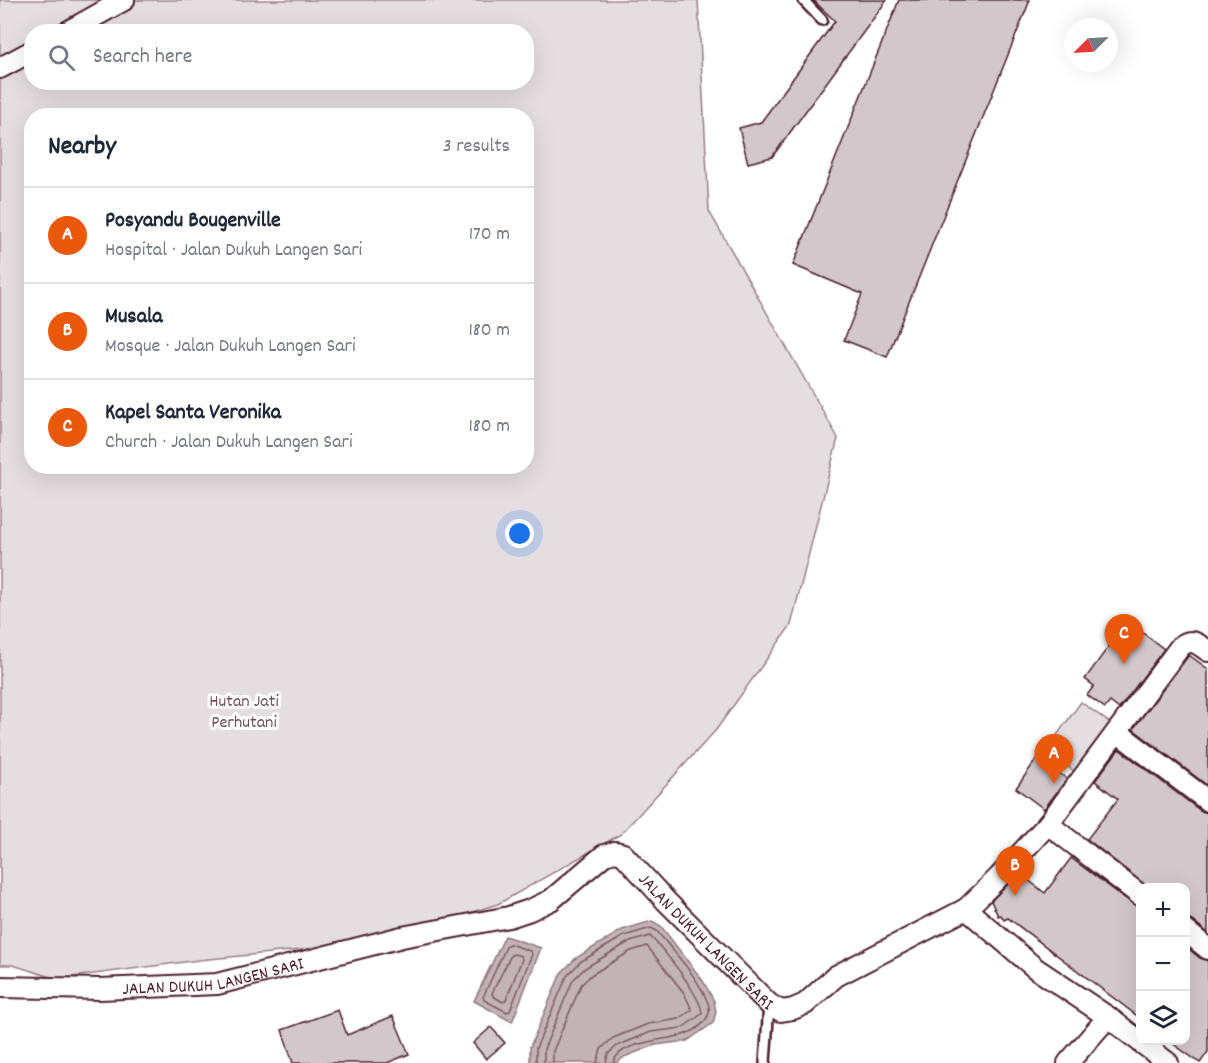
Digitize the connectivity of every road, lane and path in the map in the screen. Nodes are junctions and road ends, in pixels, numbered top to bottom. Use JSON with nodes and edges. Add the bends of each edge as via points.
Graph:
{"nodes":[{"id":1,"x":124,"y":0,"type":"edge"},
{"id":2,"x":802,"y":0,"type":"edge"},
{"id":3,"x":822,"y":20,"type":"dead end"},
{"id":4,"x":81,"y":24,"type":"edge"},
{"id":5,"x":24,"y":55,"type":"edge"},
{"id":6,"x":0,"y":68,"type":"edge"},
{"id":7,"x":1202,"y":646,"type":"edge"},
{"id":8,"x":1117,"y":732,"type":"junction"},
{"id":9,"x":1208,"y":801,"type":"edge"},
{"id":10,"x":1048,"y":824,"type":"junction"},
{"id":11,"x":1136,"y":893,"type":"edge"},
{"id":12,"x":966,"y":909,"type":"junction"},
{"id":13,"x":1190,"y":935,"type":"edge"},
{"id":14,"x":1208,"y":949,"type":"edge"},
{"id":15,"x":0,"y":987,"type":"edge"},
{"id":16,"x":770,"y":1004,"type":"junction"},
{"id":17,"x":1108,"y":1017,"type":"junction"},
{"id":18,"x":765,"y":1063,"type":"edge"},
{"id":19,"x":1068,"y":1063,"type":"edge"},
{"id":20,"x":1168,"y":1063,"type":"edge"}],
"edges":[{"from":1,"to":4,"type":"street"},
{"from":2,"to":3,"type":"lane"},
{"from":5,"to":6,"type":"street"},
{"from":7,"to":8,"type":"street","name":"JALAN DUKUH LANGEN SARI","via":[[1190,641],[1180,646]]},
{"from":8,"to":9,"type":"street"},
{"from":8,"to":10,"type":"street","name":"JALAN DUKUH LANGEN SARI"},
{"from":10,"to":11,"type":"street"},
{"from":10,"to":12,"type":"street","name":"JALAN DUKUH LANGEN SARI"},
{"from":12,"to":16,"type":"street","name":"JALAN DUKUH LANGEN SARI","via":[[836,976],[805,1004],[781,1011]]},
{"from":12,"to":17,"type":"street","via":[[1035,968]]},
{"from":13,"to":14,"type":"street"},
{"from":15,"to":16,"type":"street","name":"JALAN DUKUH LANGEN SARI","via":[[100,989],[217,984],[402,937],[509,917],[551,900],[604,855],[615,852],[623,854]]},
{"from":16,"to":18,"type":"lane"},
{"from":17,"to":19,"type":"street"},
{"from":17,"to":20,"type":"street"}]}
